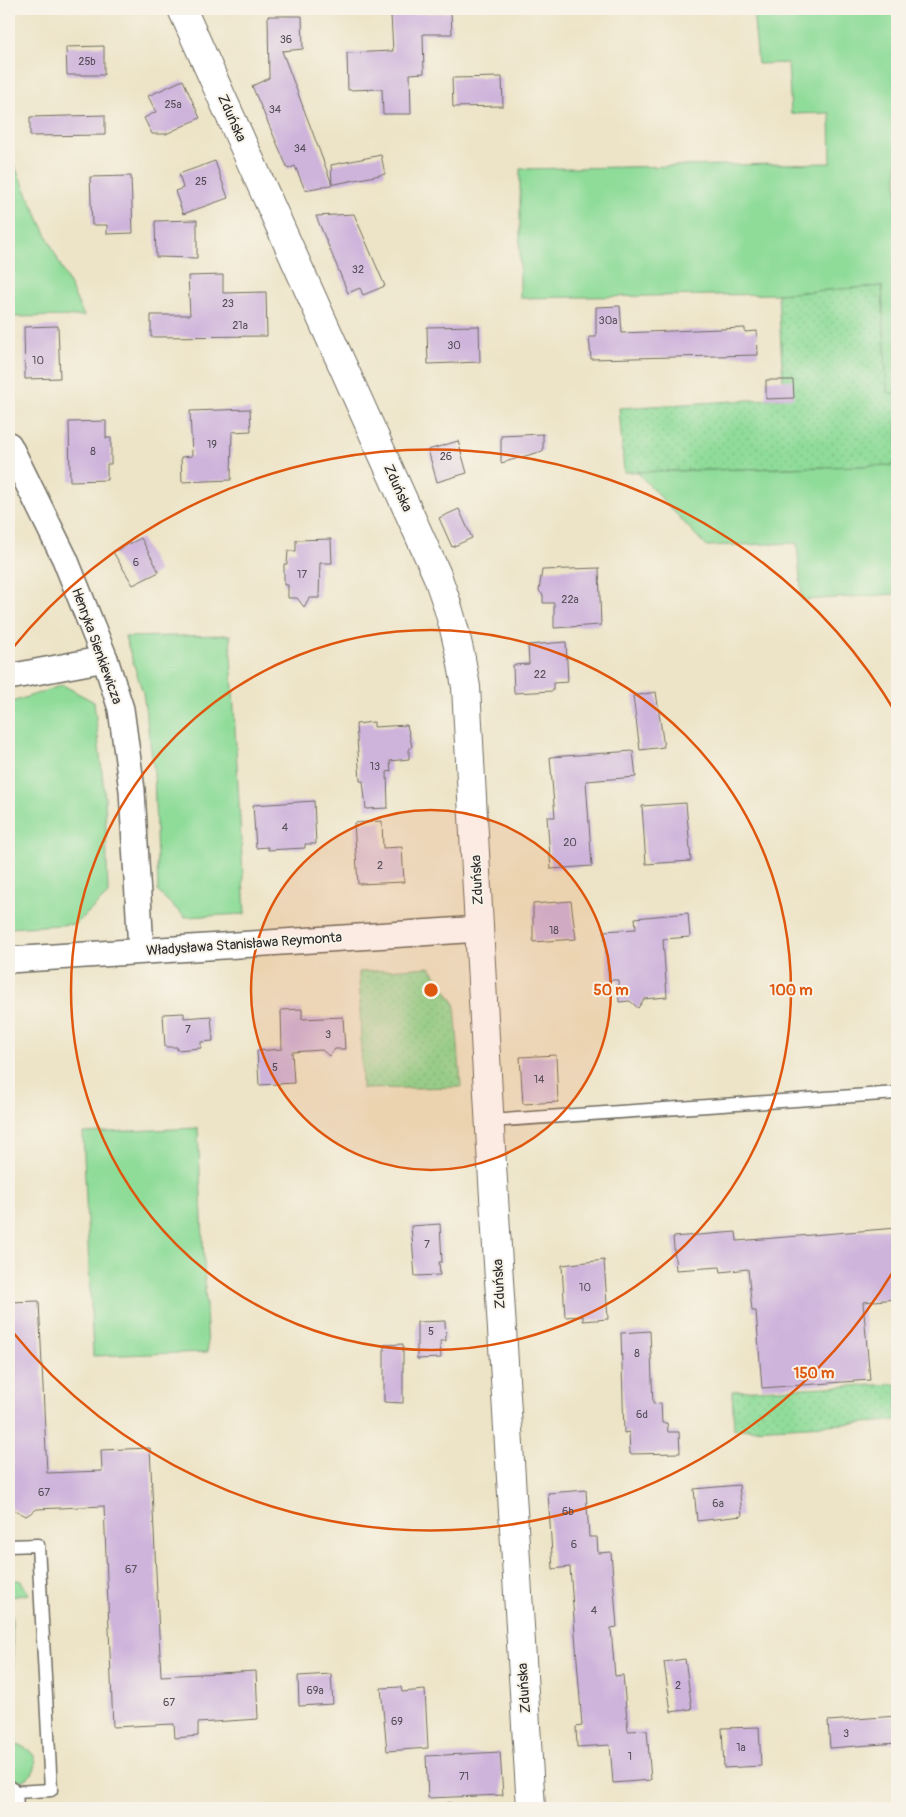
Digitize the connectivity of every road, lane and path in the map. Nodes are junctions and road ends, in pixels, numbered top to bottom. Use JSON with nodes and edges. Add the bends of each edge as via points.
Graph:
{"nodes":[{"id":1,"x":182,"y":9,"type":"edge"},
{"id":2,"x":9,"y":445,"type":"edge"},
{"id":3,"x":105,"y":658,"type":"junction"},
{"id":4,"x":9,"y":677,"type":"edge"},
{"id":5,"x":480,"y":928,"type":"junction"},
{"id":6,"x":141,"y":950,"type":"junction"},
{"id":7,"x":9,"y":960,"type":"edge"},
{"id":8,"x":897,"y":1094,"type":"edge"},
{"id":9,"x":489,"y":1121,"type":"junction"},
{"id":10,"x":9,"y":1546,"type":"edge"},
{"id":11,"x":12,"y":1789,"type":"edge"},
{"id":12,"x":449,"y":1802,"type":"dead end"},
{"id":13,"x":17,"y":1808,"type":"edge"},
{"id":14,"x":449,"y":1808,"type":"edge"},
{"id":15,"x":531,"y":1808,"type":"edge"}],
"edges":[{"from":1,"to":5,"type":"street","name":"Zduńska","via":[[437,575],[452,615],[466,687]]},
{"from":2,"to":3,"type":"street","name":"Henryka Sienkiewicza","via":[[65,559]]},
{"from":3,"to":4,"type":"street"},
{"from":3,"to":6,"type":"street","name":"Henryka Sienkiewicza","via":[[121,709],[132,790]]},
{"from":5,"to":6,"type":"street","name":"Władysława Stanisława Reymonta"},
{"from":5,"to":9,"type":"street","name":"Zduńska"},
{"from":6,"to":7,"type":"street","name":"Władysława Stanisława Reymonta"},
{"from":8,"to":9,"type":"lane"},
{"from":9,"to":15,"type":"street","name":"Zduńska"},
{"from":10,"to":11,"type":"lane","via":[[38,1546],[51,1790]]},
{"from":11,"to":13,"type":"lane"},
{"from":12,"to":14,"type":"path"}]}
